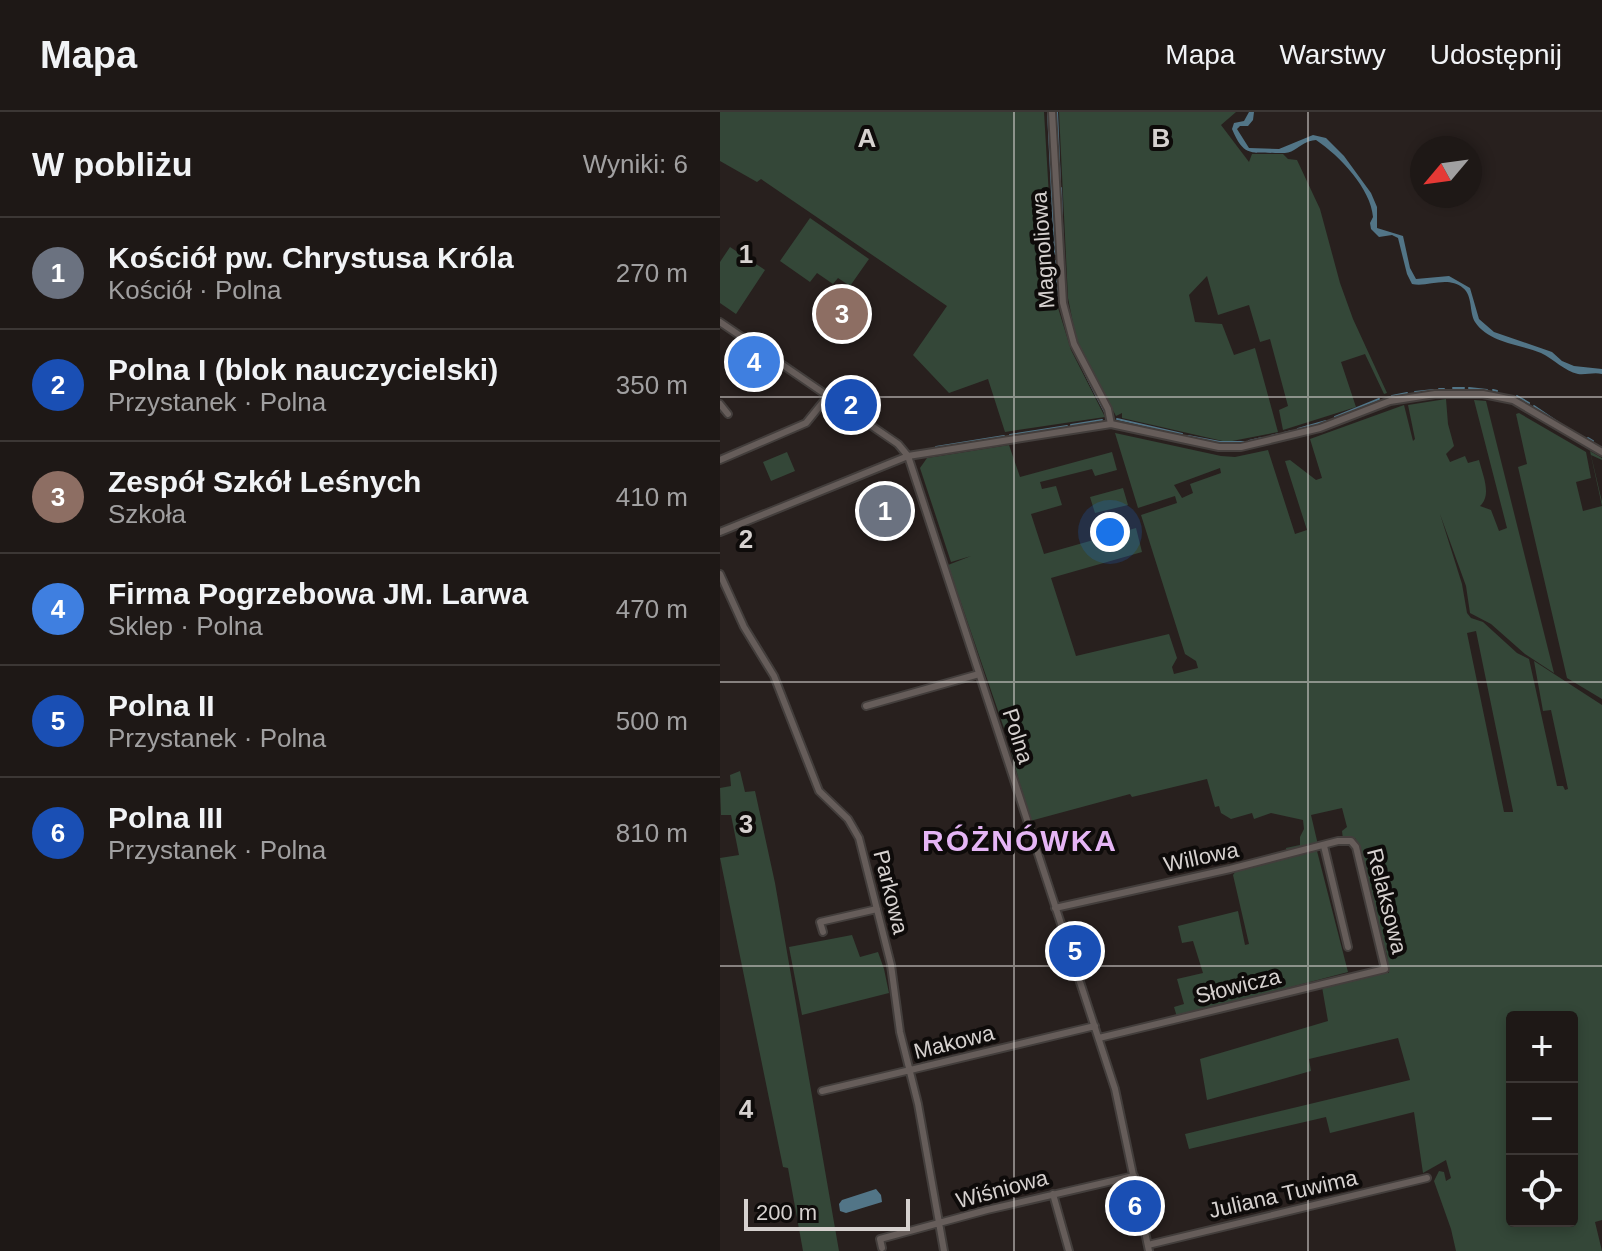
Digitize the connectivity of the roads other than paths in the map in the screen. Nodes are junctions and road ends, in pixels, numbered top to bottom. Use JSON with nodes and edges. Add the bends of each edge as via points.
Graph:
{"nodes":[{"id":1,"x":1052,"y":112,"type":"edge"},
{"id":2,"x":723,"y":324,"type":"edge"},
{"id":3,"x":720,"y":333,"type":"edge"},
{"id":4,"x":828,"y":396,"type":"junction"},
{"id":5,"x":720,"y":404,"type":"edge"},
{"id":6,"x":728,"y":414,"type":"dead end"},
{"id":7,"x":1111,"y":424,"type":"junction"},
{"id":8,"x":1602,"y":452,"type":"edge"},
{"id":9,"x":908,"y":456,"type":"junction"},
{"id":10,"x":720,"y":460,"type":"edge"},
{"id":11,"x":720,"y":532,"type":"edge"},
{"id":12,"x":720,"y":574,"type":"edge"},
{"id":13,"x":979,"y":674,"type":"junction"},
{"id":14,"x":866,"y":706,"type":"dead end"},
{"id":15,"x":1353,"y":842,"type":"joint"},
{"id":16,"x":1324,"y":846,"type":"junction"},
{"id":17,"x":1055,"y":908,"type":"junction"},
{"id":18,"x":877,"y":909,"type":"junction"},
{"id":19,"x":823,"y":932,"type":"dead end"},
{"id":20,"x":1348,"y":947,"type":"dead end"},
{"id":21,"x":1385,"y":969,"type":"joint"},
{"id":22,"x":1095,"y":1026,"type":"junction"},
{"id":23,"x":1099,"y":1038,"type":"junction"},
{"id":24,"x":910,"y":1071,"type":"junction"},
{"id":25,"x":822,"y":1091,"type":"dead end"},
{"id":26,"x":1134,"y":1176,"type":"junction"},
{"id":27,"x":1427,"y":1178,"type":"dead end"},
{"id":28,"x":1053,"y":1194,"type":"junction"},
{"id":29,"x":939,"y":1224,"type":"junction"},
{"id":30,"x":882,"y":1248,"type":"dead end"},
{"id":31,"x":1148,"y":1248,"type":"edge"},
{"id":32,"x":944,"y":1251,"type":"edge"},
{"id":33,"x":1069,"y":1251,"type":"edge"}],
"edges":[{"from":1,"to":7,"type":"street","name":"Magnoliowa","via":[[1061,294],[1074,344]]},
{"from":2,"to":3,"type":"street"},
{"from":2,"to":4,"type":"street"},
{"from":4,"to":9,"type":"street"},
{"from":4,"to":10,"type":"street","via":[[806,423]]},
{"from":5,"to":6,"type":"street"},
{"from":7,"to":8,"type":"street","via":[[1230,448],[1320,428],[1398,399],[1460,392],[1513,400]]},
{"from":7,"to":9,"type":"street"},
{"from":9,"to":11,"type":"street"},
{"from":9,"to":13,"type":"street","name":"Polna"},
{"from":12,"to":18,"type":"street","name":"Parkowa","via":[[774,676],[819,791],[857,833]]},
{"from":13,"to":14,"type":"street"},
{"from":13,"to":17,"type":"street","name":"Polna"},
{"from":15,"to":16,"type":"street","name":"Willowa"},
{"from":15,"to":21,"type":"street","name":"Relaksowa"},
{"from":16,"to":17,"type":"street","name":"Willowa"},
{"from":16,"to":20,"type":"street"},
{"from":17,"to":22,"type":"street","name":"Polna"},
{"from":18,"to":19,"type":"street","via":[[820,922]]},
{"from":18,"to":24,"type":"street","name":"Parkowa"},
{"from":21,"to":23,"type":"street","name":"Słowicza"},
{"from":22,"to":23,"type":"street","name":"Polna"},
{"from":22,"to":24,"type":"street","name":"Makowa"},
{"from":23,"to":26,"type":"street","name":"Polna"},
{"from":24,"to":25,"type":"street","name":"Makowa"},
{"from":24,"to":29,"type":"street","name":"Parkowa"},
{"from":26,"to":28,"type":"street","name":"Wiśniowa"},
{"from":26,"to":31,"type":"street","name":"Polna"},
{"from":27,"to":31,"type":"street","name":"Juliana Tuwima"},
{"from":28,"to":29,"type":"street","name":"Wiśniowa"},
{"from":28,"to":33,"type":"street"},
{"from":29,"to":30,"type":"street","name":"Wiśniowa","via":[[880,1239]]},
{"from":29,"to":32,"type":"street","name":"Parkowa"}]}
